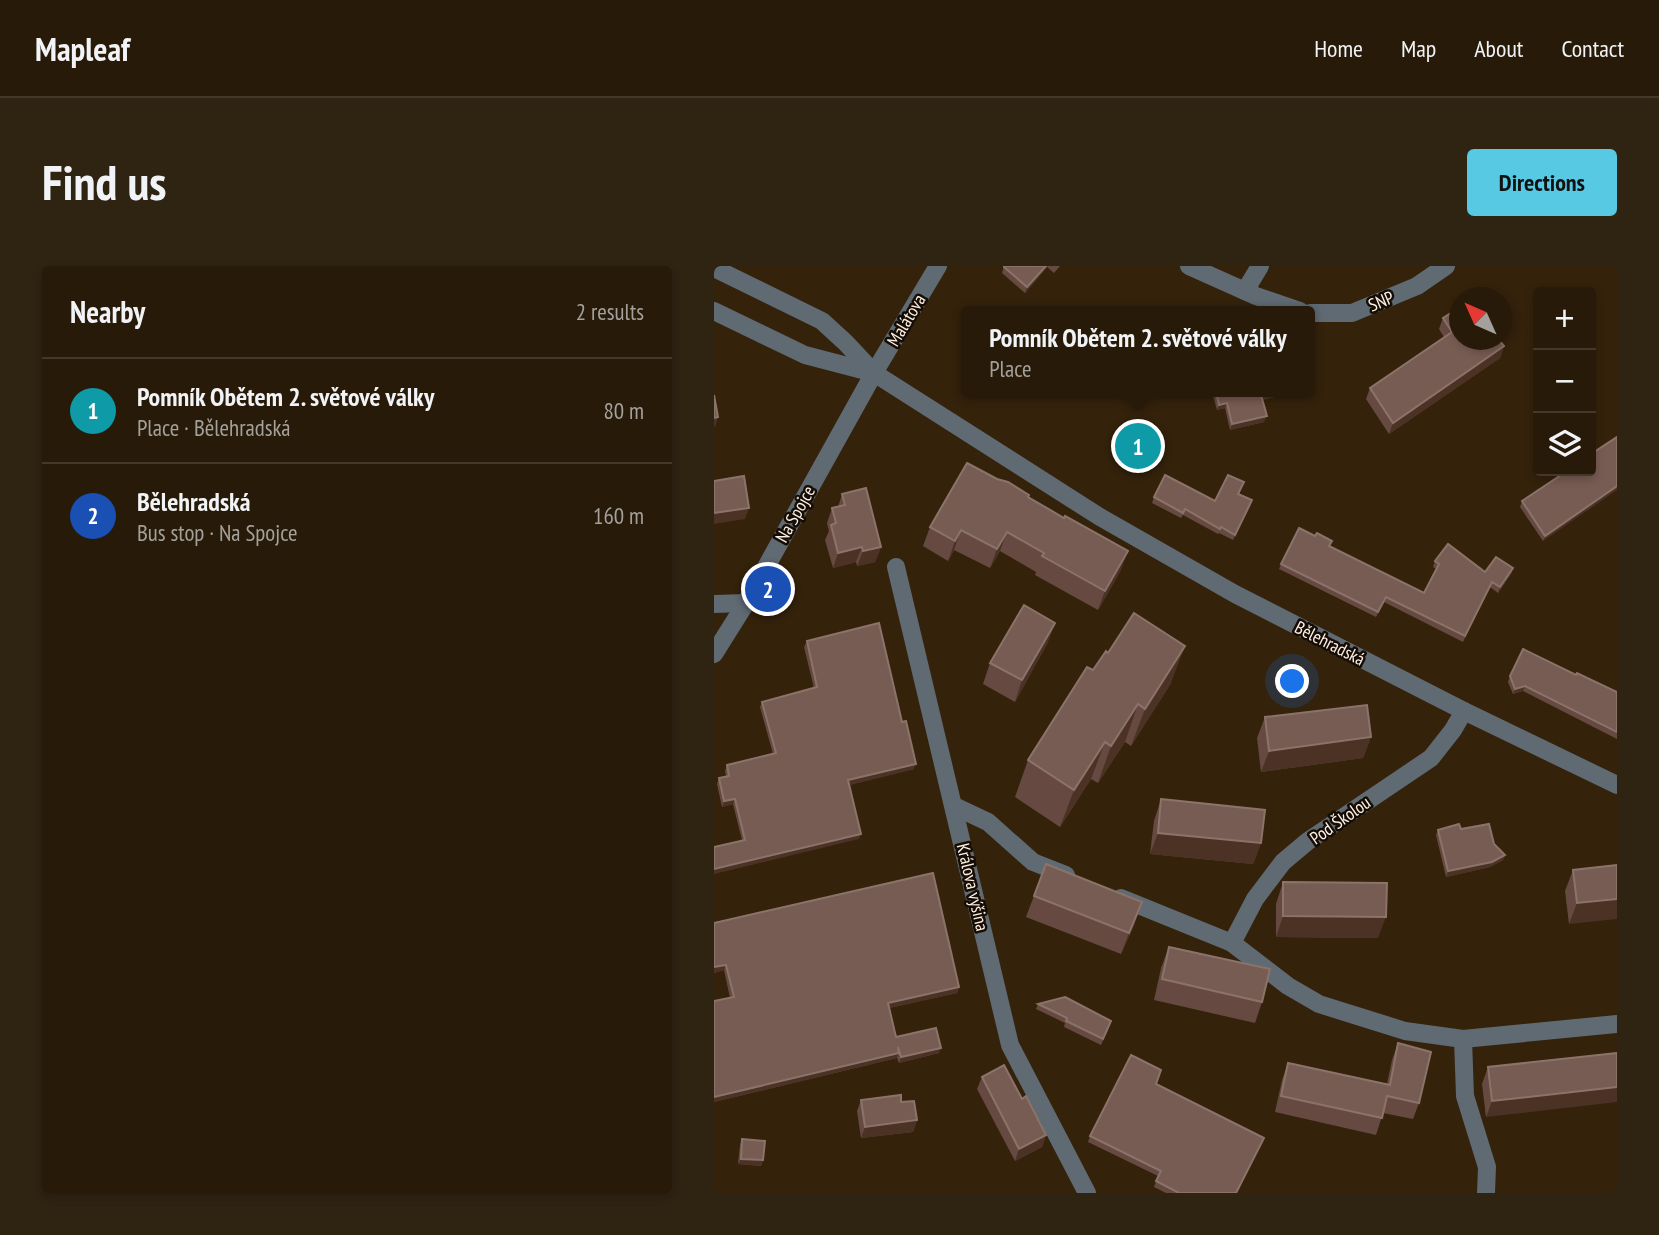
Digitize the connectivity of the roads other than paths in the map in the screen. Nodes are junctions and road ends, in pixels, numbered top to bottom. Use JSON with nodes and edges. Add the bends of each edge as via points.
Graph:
{"nodes":[{"id":1,"x":938,"y":266,"type":"edge"},
{"id":2,"x":1189,"y":266,"type":"edge"},
{"id":3,"x":1260,"y":266,"type":"edge"},
{"id":4,"x":1446,"y":266,"type":"edge"},
{"id":5,"x":714,"y":268,"type":"edge"},
{"id":6,"x":1245,"y":291,"type":"junction"},
{"id":7,"x":1286,"y":306,"type":"edge"},
{"id":8,"x":714,"y":311,"type":"edge"},
{"id":9,"x":1315,"y":313,"type":"edge"},
{"id":10,"x":874,"y":373,"type":"junction"},
{"id":11,"x":896,"y":567,"type":"dead end"},
{"id":12,"x":746,"y":603,"type":"junction"},
{"id":13,"x":714,"y":604,"type":"edge"},
{"id":14,"x":714,"y":653,"type":"edge"},
{"id":15,"x":1464,"y":711,"type":"junction"},
{"id":16,"x":1617,"y":786,"type":"edge"},
{"id":17,"x":954,"y":806,"type":"junction"},
{"id":18,"x":1083,"y":882,"type":"edge"},
{"id":19,"x":1108,"y":892,"type":"edge"},
{"id":20,"x":1232,"y":943,"type":"junction"},
{"id":21,"x":1617,"y":1024,"type":"edge"},
{"id":22,"x":1463,"y":1039,"type":"junction"},
{"id":23,"x":1087,"y":1193,"type":"edge"},
{"id":24,"x":1486,"y":1193,"type":"edge"}],
"edges":[{"from":1,"to":10,"type":"street","name":"Malátova"},
{"from":2,"to":6,"type":"street"},
{"from":3,"to":6,"type":"street"},
{"from":4,"to":9,"type":"street","name":"SNP","via":[[1417,286],[1352,313]]},
{"from":5,"to":10,"type":"street","name":"Bělehradská","via":[[822,321]]},
{"from":6,"to":7,"type":"street"},
{"from":8,"to":10,"type":"street","name":"Bělehradská","via":[[805,355]]},
{"from":10,"to":12,"type":"street","name":"Na Spojce"},
{"from":10,"to":15,"type":"street","name":"Bělehradská","via":[[1112,524],[1235,594]]},
{"from":11,"to":17,"type":"street","name":"Králova výšina"},
{"from":12,"to":13,"type":"street"},
{"from":12,"to":14,"type":"street","name":"Na Spojce"},
{"from":15,"to":16,"type":"street","name":"Bělehradská"},
{"from":15,"to":20,"type":"street","name":"Pod Školou","via":[[1431,758],[1283,862],[1255,899]]},
{"from":17,"to":18,"type":"street","via":[[988,822],[1033,862]]},
{"from":17,"to":23,"type":"street","name":"Králova výšina","via":[[1010,1045]]},
{"from":19,"to":20,"type":"street"},
{"from":20,"to":22,"type":"street","via":[[1287,986],[1319,1004],[1405,1031]]},
{"from":21,"to":22,"type":"street"},
{"from":22,"to":24,"type":"street","via":[[1465,1096],[1487,1167]]}]}
